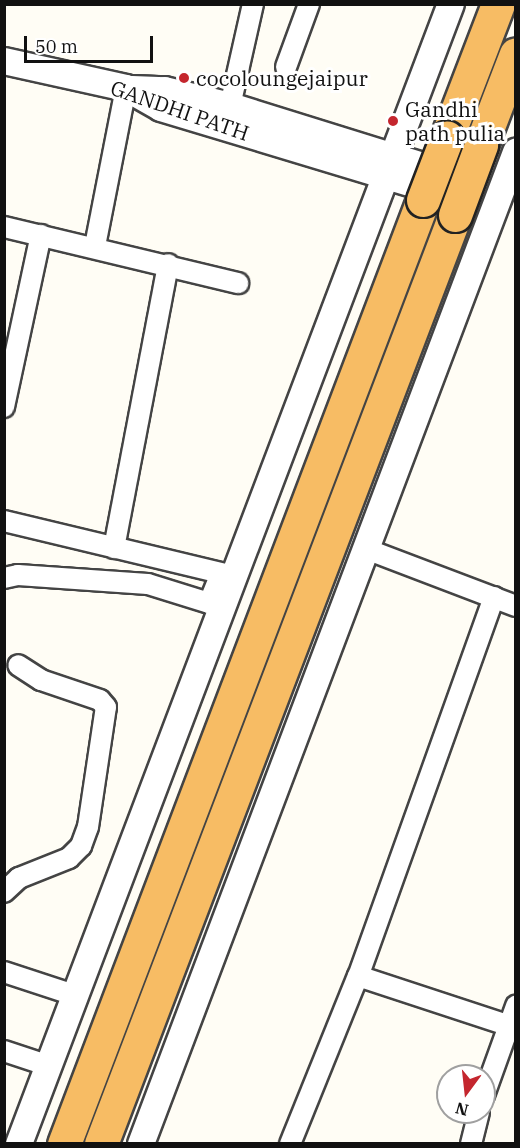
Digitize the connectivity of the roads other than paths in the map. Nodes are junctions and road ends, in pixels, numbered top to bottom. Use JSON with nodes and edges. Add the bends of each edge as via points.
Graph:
{"nodes":[{"id":1,"x":253,"y":4,"type":"edge"},
{"id":2,"x":309,"y":4,"type":"edge"},
{"id":3,"x":451,"y":4,"type":"edge"},
{"id":4,"x":498,"y":4,"type":"edge"},
{"id":5,"x":516,"y":54,"type":"edge"},
{"id":6,"x":4,"y":61,"type":"edge"},
{"id":7,"x":286,"y":67,"type":"dead end"},
{"id":8,"x":126,"y":88,"type":"junction"},
{"id":9,"x":230,"y":106,"type":"junction"},
{"id":10,"x":516,"y":152,"type":"edge"},
{"id":11,"x":391,"y":168,"type":"junction"},
{"id":12,"x":507,"y":198,"type":"edge"},
{"id":13,"x":4,"y":227,"type":"edge"},
{"id":14,"x":41,"y":235,"type":"junction"},
{"id":15,"x":95,"y":246,"type":"junction"},
{"id":16,"x":168,"y":264,"type":"junction"},
{"id":17,"x":238,"y":283,"type":"dead end"},
{"id":18,"x":8,"y":368,"type":"edge"},
{"id":19,"x":4,"y":407,"type":"edge"},
{"id":20,"x":4,"y":521,"type":"edge"},
{"id":21,"x":114,"y":548,"type":"junction"},
{"id":22,"x":366,"y":549,"type":"junction"},
{"id":23,"x":227,"y":575,"type":"junction"},
{"id":24,"x":4,"y":578,"type":"edge"},
{"id":25,"x":494,"y":597,"type":"junction"},
{"id":26,"x":516,"y":606,"type":"edge"},
{"id":27,"x":18,"y":665,"type":"dead end"},
{"id":28,"x":4,"y":892,"type":"edge"},
{"id":29,"x":4,"y":972,"type":"edge"},
{"id":30,"x":358,"y":976,"type":"junction"},
{"id":31,"x":76,"y":996,"type":"junction"},
{"id":32,"x":516,"y":1006,"type":"edge"},
{"id":33,"x":507,"y":1025,"type":"junction"},
{"id":34,"x":4,"y":1051,"type":"edge"},
{"id":35,"x":494,"y":1064,"type":"edge"},
{"id":36,"x":49,"y":1066,"type":"junction"},
{"id":37,"x":476,"y":1124,"type":"edge"},
{"id":38,"x":19,"y":1143,"type":"edge"},
{"id":39,"x":64,"y":1143,"type":"edge"},
{"id":40,"x":101,"y":1143,"type":"edge"},
{"id":41,"x":141,"y":1143,"type":"edge"},
{"id":42,"x":291,"y":1143,"type":"edge"},
{"id":43,"x":471,"y":1143,"type":"edge"}],
"edges":[{"from":1,"to":9,"type":"street"},
{"from":2,"to":7,"type":"street"},
{"from":3,"to":11,"type":"street"},
{"from":4,"to":39,"type":"highway","bridge":true},
{"from":5,"to":40,"type":"highway","bridge":true},
{"from":6,"to":8,"type":"street","name":"GANDHI PATH"},
{"from":8,"to":9,"type":"street","via":[[165,90]]},
{"from":8,"to":11,"type":"street","name":"GANDHI PATH","via":[[161,108]]},
{"from":8,"to":15,"type":"street"},
{"from":9,"to":11,"type":"street"},
{"from":10,"to":12,"type":"street"},
{"from":11,"to":12,"type":"street"},
{"from":11,"to":23,"type":"street"},
{"from":12,"to":22,"type":"street"},
{"from":13,"to":14,"type":"street"},
{"from":14,"to":15,"type":"street"},
{"from":14,"to":18,"type":"street"},
{"from":15,"to":16,"type":"street"},
{"from":16,"to":17,"type":"street"},
{"from":16,"to":21,"type":"street"},
{"from":18,"to":19,"type":"street"},
{"from":20,"to":21,"type":"street"},
{"from":21,"to":23,"type":"street"},
{"from":22,"to":25,"type":"street"},
{"from":22,"to":41,"type":"street"},
{"from":23,"to":24,"type":"street","via":[[209,603],[148,584],[18,575]]},
{"from":23,"to":31,"type":"street"},
{"from":25,"to":26,"type":"street"},
{"from":25,"to":30,"type":"street"},
{"from":27,"to":28,"type":"street","via":[[41,680],[100,700],[106,707],[88,827],[81,846],[69,858],[19,878]]},
{"from":29,"to":31,"type":"street"},
{"from":30,"to":33,"type":"street"},
{"from":30,"to":42,"type":"street"},
{"from":31,"to":36,"type":"street"},
{"from":32,"to":33,"type":"street"},
{"from":33,"to":35,"type":"street"},
{"from":34,"to":36,"type":"street"},
{"from":36,"to":38,"type":"street"},
{"from":37,"to":43,"type":"street"}]}
